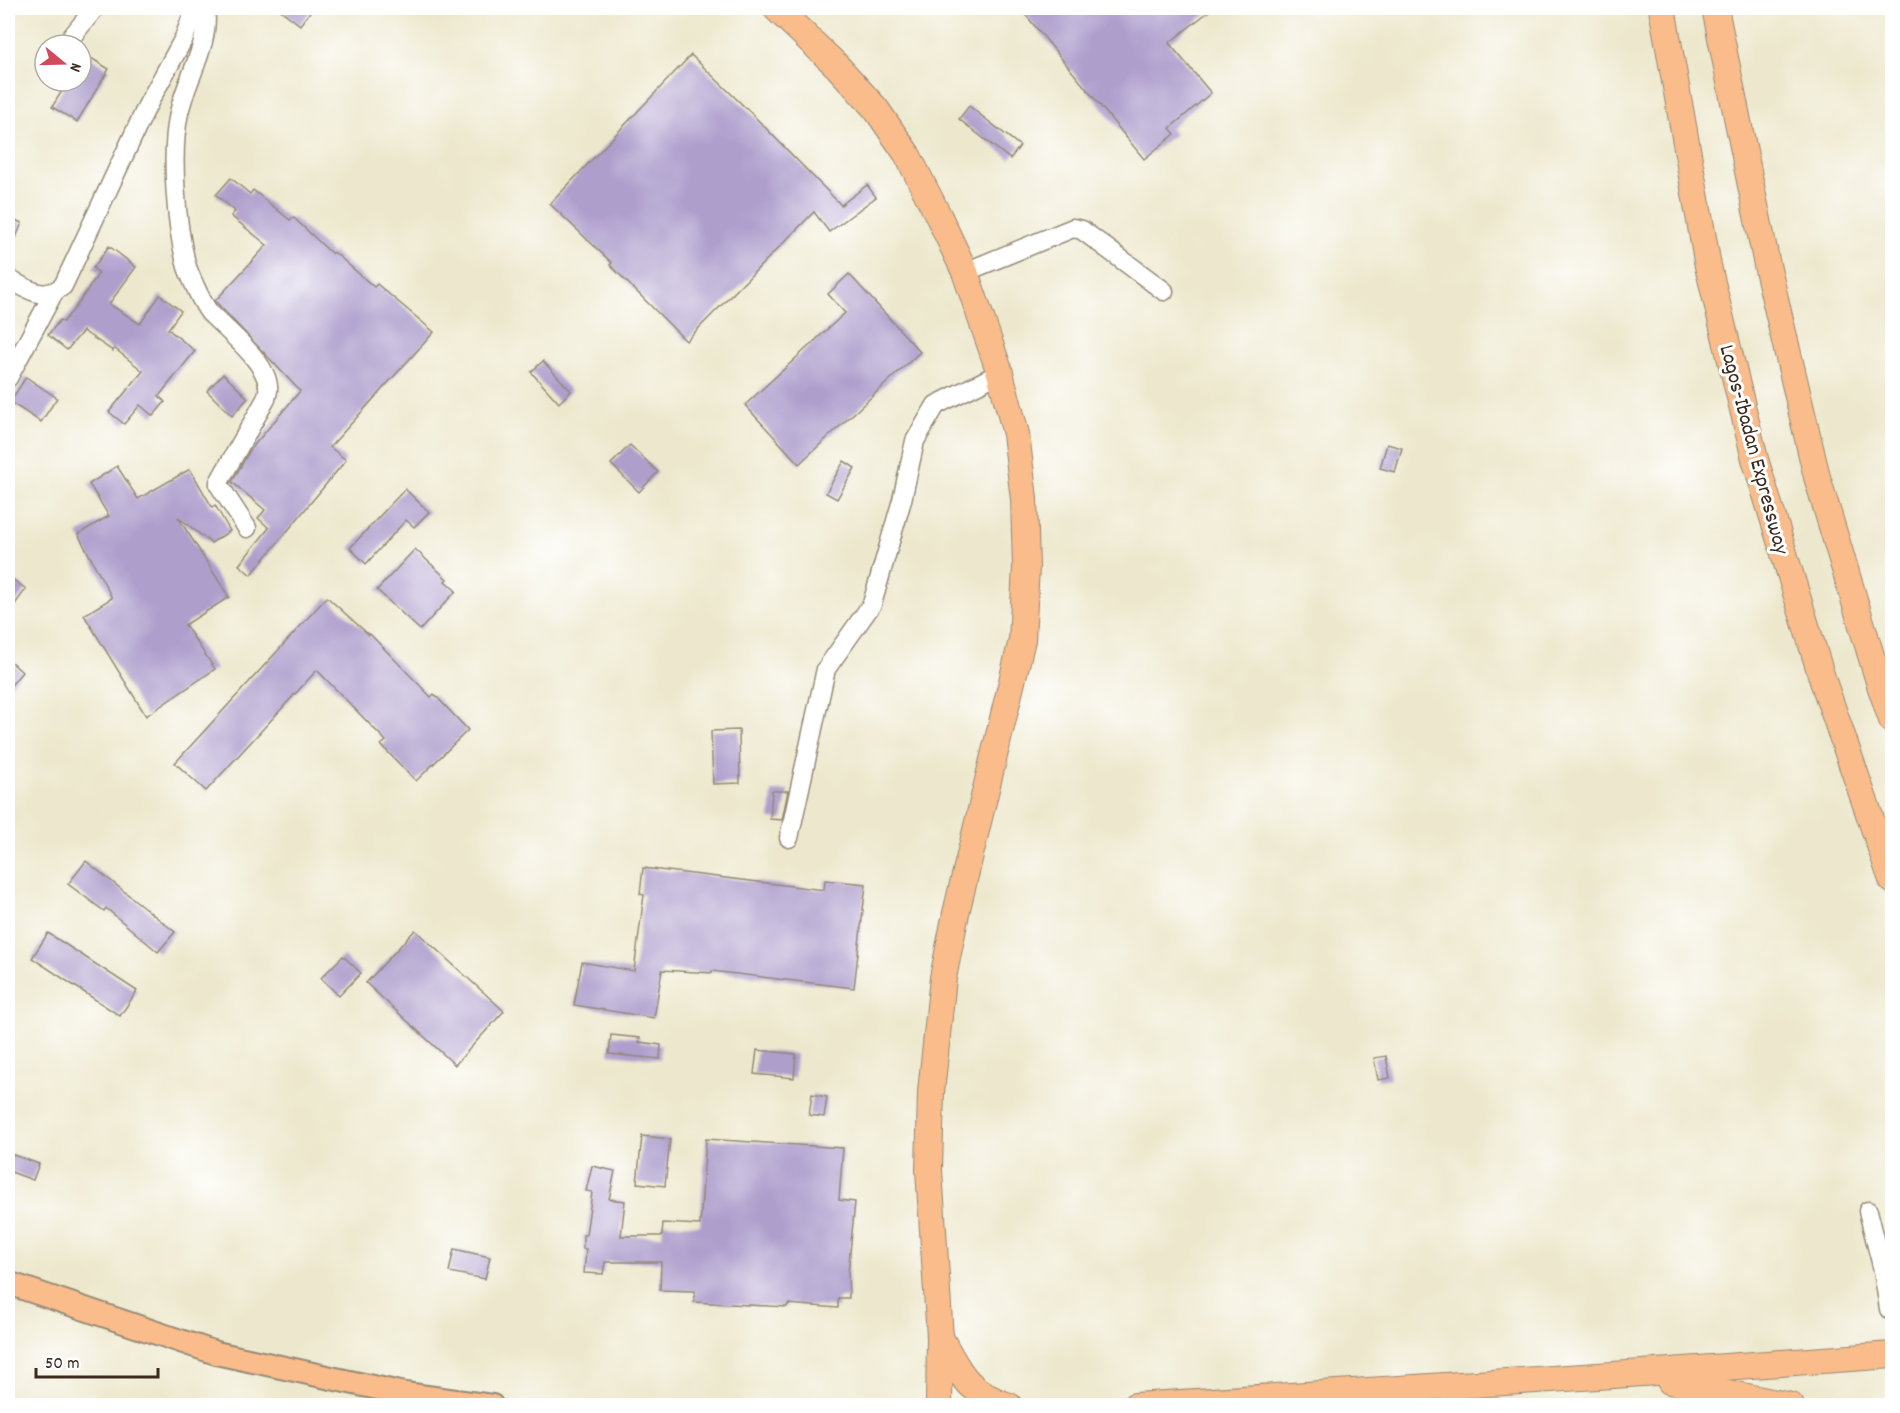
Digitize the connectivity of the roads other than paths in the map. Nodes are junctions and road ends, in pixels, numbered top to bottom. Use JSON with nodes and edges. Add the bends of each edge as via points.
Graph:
{"nodes":[{"id":1,"x":95,"y":8,"type":"edge"},
{"id":2,"x":195,"y":8,"type":"edge"},
{"id":3,"x":205,"y":8,"type":"edge"},
{"id":4,"x":776,"y":8,"type":"edge"},
{"id":5,"x":1662,"y":8,"type":"edge"},
{"id":6,"x":1714,"y":8,"type":"edge"},
{"id":7,"x":75,"y":33,"type":"edge"},
{"id":8,"x":965,"y":272,"type":"junction"},
{"id":9,"x":8,"y":279,"type":"edge"},
{"id":10,"x":1164,"y":291,"type":"dead end"},
{"id":11,"x":53,"y":294,"type":"junction"},
{"id":12,"x":1000,"y":373,"type":"junction"},
{"id":13,"x":8,"y":378,"type":"edge"},
{"id":14,"x":248,"y":528,"type":"dead end"},
{"id":15,"x":1893,"y":720,"type":"edge"},
{"id":16,"x":789,"y":838,"type":"dead end"},
{"id":17,"x":1893,"y":880,"type":"edge"},
{"id":18,"x":1868,"y":1211,"type":"dead end"},
{"id":19,"x":8,"y":1282,"type":"edge"},
{"id":20,"x":1893,"y":1312,"type":"edge"},
{"id":21,"x":940,"y":1337,"type":"junction"},
{"id":22,"x":1886,"y":1352,"type":"edge"},
{"id":23,"x":1628,"y":1374,"type":"junction"},
{"id":24,"x":492,"y":1406,"type":"edge"},
{"id":25,"x":939,"y":1406,"type":"edge"},
{"id":26,"x":1009,"y":1406,"type":"edge"},
{"id":27,"x":1135,"y":1406,"type":"edge"},
{"id":28,"x":1791,"y":1406,"type":"edge"}],
"edges":[{"from":1,"to":7,"type":"street"},
{"from":2,"to":11,"type":"street","via":[[63,286]]},
{"from":3,"to":14,"type":"street","via":[[206,30],[179,113],[176,200],[188,268],[207,309],[256,361],[269,387],[219,482]]},
{"from":4,"to":8,"type":"highway","via":[[876,109],[907,154]]},
{"from":5,"to":17,"type":"highway","name":"Lagos-Ibadan Expressway","via":[[1708,266],[1755,459],[1823,681]]},
{"from":6,"to":15,"type":"highway","via":[[1767,265],[1817,477]]},
{"from":8,"to":10,"type":"street","via":[[1073,228],[1082,230]]},
{"from":8,"to":12,"type":"highway"},
{"from":9,"to":11,"type":"street","via":[[42,295]]},
{"from":11,"to":13,"type":"street"},
{"from":12,"to":16,"type":"street","via":[[936,405],[915,441],[872,604],[826,669]]},
{"from":12,"to":21,"type":"highway","via":[[1016,434],[1024,499],[1022,640],[943,978],[931,1092],[929,1170]]},
{"from":18,"to":20,"type":"street","via":[[1889,1309]]},
{"from":19,"to":24,"type":"main road","via":[[216,1353],[405,1394]]},
{"from":21,"to":25,"type":"highway"},
{"from":21,"to":26,"type":"highway","via":[[969,1383],[982,1395]]},
{"from":22,"to":23,"type":"highway"},
{"from":23,"to":27,"type":"highway"},
{"from":23,"to":28,"type":"highway"}]}
